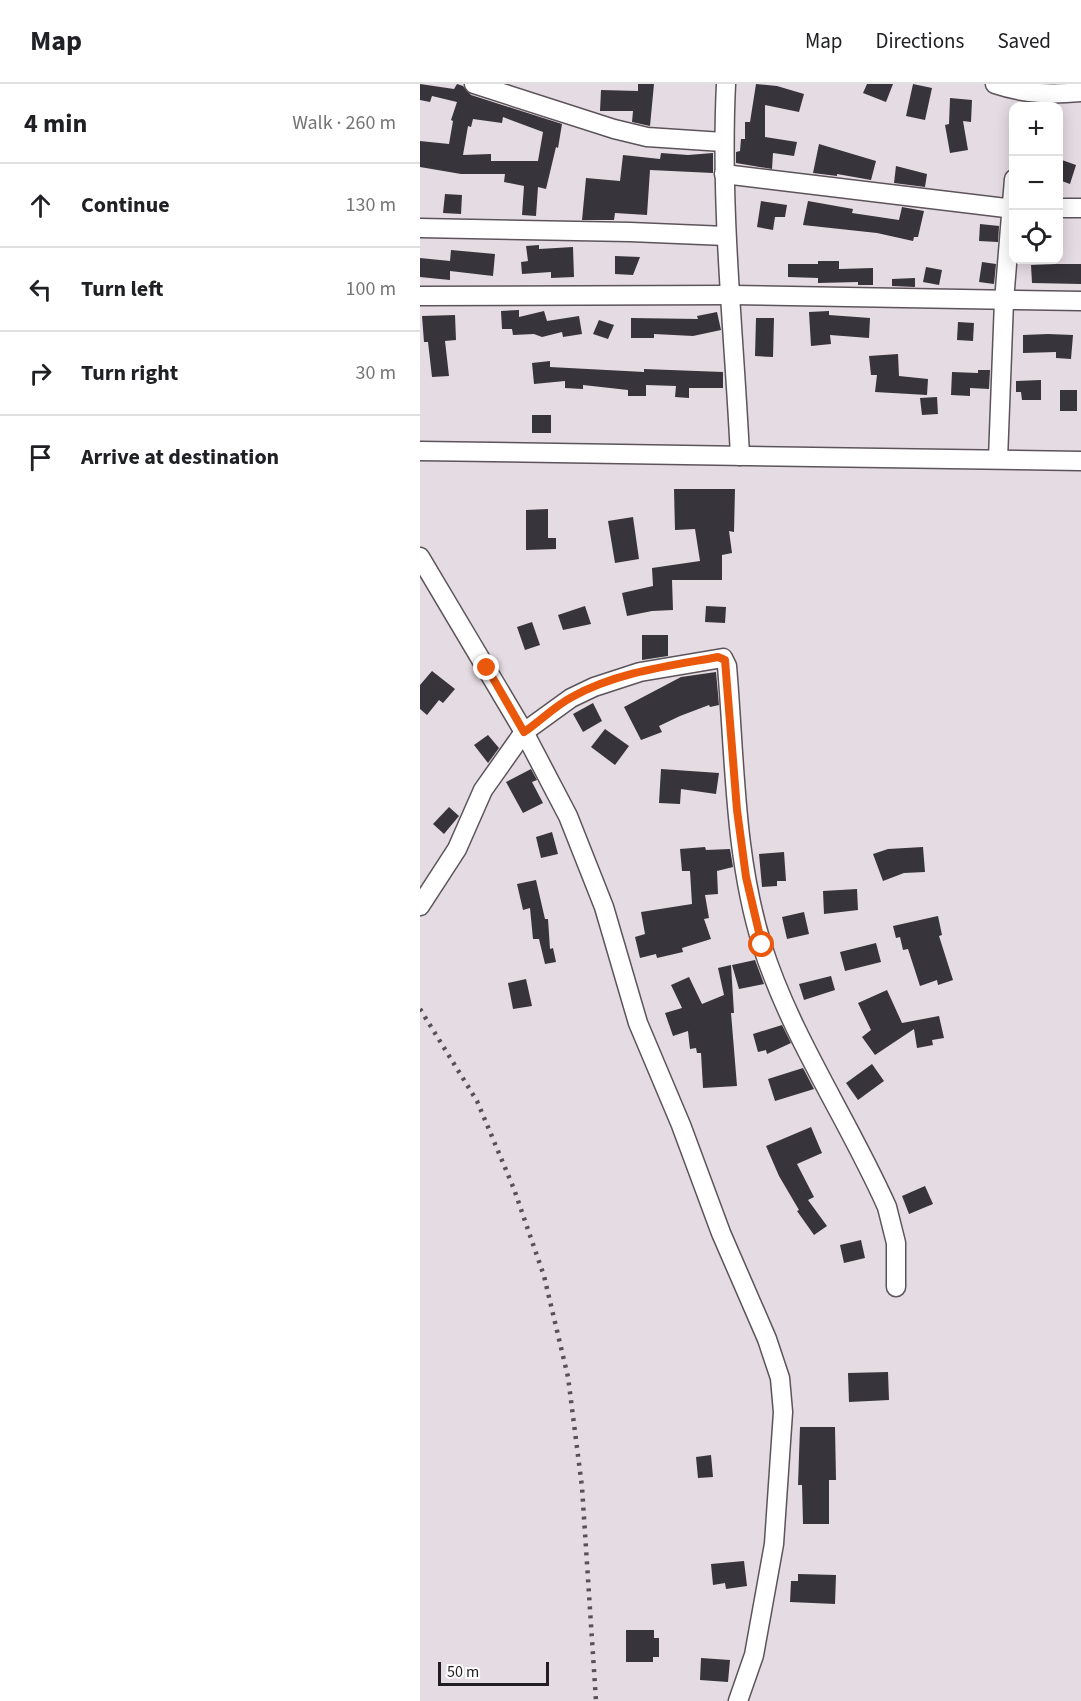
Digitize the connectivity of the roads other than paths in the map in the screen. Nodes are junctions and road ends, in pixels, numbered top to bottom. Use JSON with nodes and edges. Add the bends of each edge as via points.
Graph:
{"nodes":[{"id":1,"x":474,"y":84,"type":"edge"},
{"id":2,"x":726,"y":84,"type":"edge"},
{"id":3,"x":995,"y":84,"type":"edge"},
{"id":4,"x":1081,"y":92,"type":"edge"},
{"id":5,"x":1020,"y":100,"type":"edge"},
{"id":6,"x":723,"y":142,"type":"junction"},
{"id":7,"x":724,"y":174,"type":"junction"},
{"id":8,"x":1063,"y":208,"type":"edge"},
{"id":9,"x":1081,"y":208,"type":"edge"},
{"id":10,"x":1009,"y":209,"type":"edge"},
{"id":11,"x":1012,"y":210,"type":"edge"},
{"id":12,"x":420,"y":228,"type":"edge"},
{"id":13,"x":726,"y":237,"type":"junction"},
{"id":14,"x":732,"y":295,"type":"junction"},
{"id":15,"x":420,"y":296,"type":"edge"},
{"id":16,"x":1004,"y":301,"type":"junction"},
{"id":17,"x":1081,"y":301,"type":"edge"},
{"id":18,"x":420,"y":451,"type":"edge"},
{"id":19,"x":741,"y":456,"type":"junction"},
{"id":20,"x":998,"y":459,"type":"junction"},
{"id":21,"x":1081,"y":460,"type":"edge"},
{"id":22,"x":420,"y":557,"type":"edge"},
{"id":23,"x":524,"y":732,"type":"junction"},
{"id":24,"x":420,"y":906,"type":"edge"},
{"id":25,"x":896,"y":1287,"type":"dead end"},
{"id":26,"x":738,"y":1701,"type":"edge"}],
"edges":[{"from":1,"to":6,"type":"street","via":[[636,134]]},
{"from":2,"to":6,"type":"street"},
{"from":3,"to":5,"type":"street"},
{"from":4,"to":5,"type":"street"},
{"from":6,"to":7,"type":"street"},
{"from":7,"to":10,"type":"street"},
{"from":7,"to":13,"type":"street"},
{"from":8,"to":9,"type":"street"},
{"from":11,"to":16,"type":"street"},
{"from":12,"to":13,"type":"street"},
{"from":13,"to":14,"type":"street"},
{"from":14,"to":15,"type":"street"},
{"from":14,"to":16,"type":"street"},
{"from":14,"to":19,"type":"street"},
{"from":16,"to":17,"type":"street"},
{"from":16,"to":20,"type":"street"},
{"from":18,"to":19,"type":"street"},
{"from":19,"to":20,"type":"street"},
{"from":20,"to":21,"type":"street"},
{"from":22,"to":23,"type":"street"},
{"from":23,"to":24,"type":"street","via":[[483,790],[457,849]]},
{"from":23,"to":25,"type":"street","via":[[571,698],[594,687],[640,672],[718,657],[725,660],[742,855],[762,945],[785,1006],[887,1207],[896,1243]]},
{"from":23,"to":26,"type":"street","via":[[572,826],[604,907],[638,1023],[780,1378],[783,1412],[774,1544],[753,1655]]}]}
